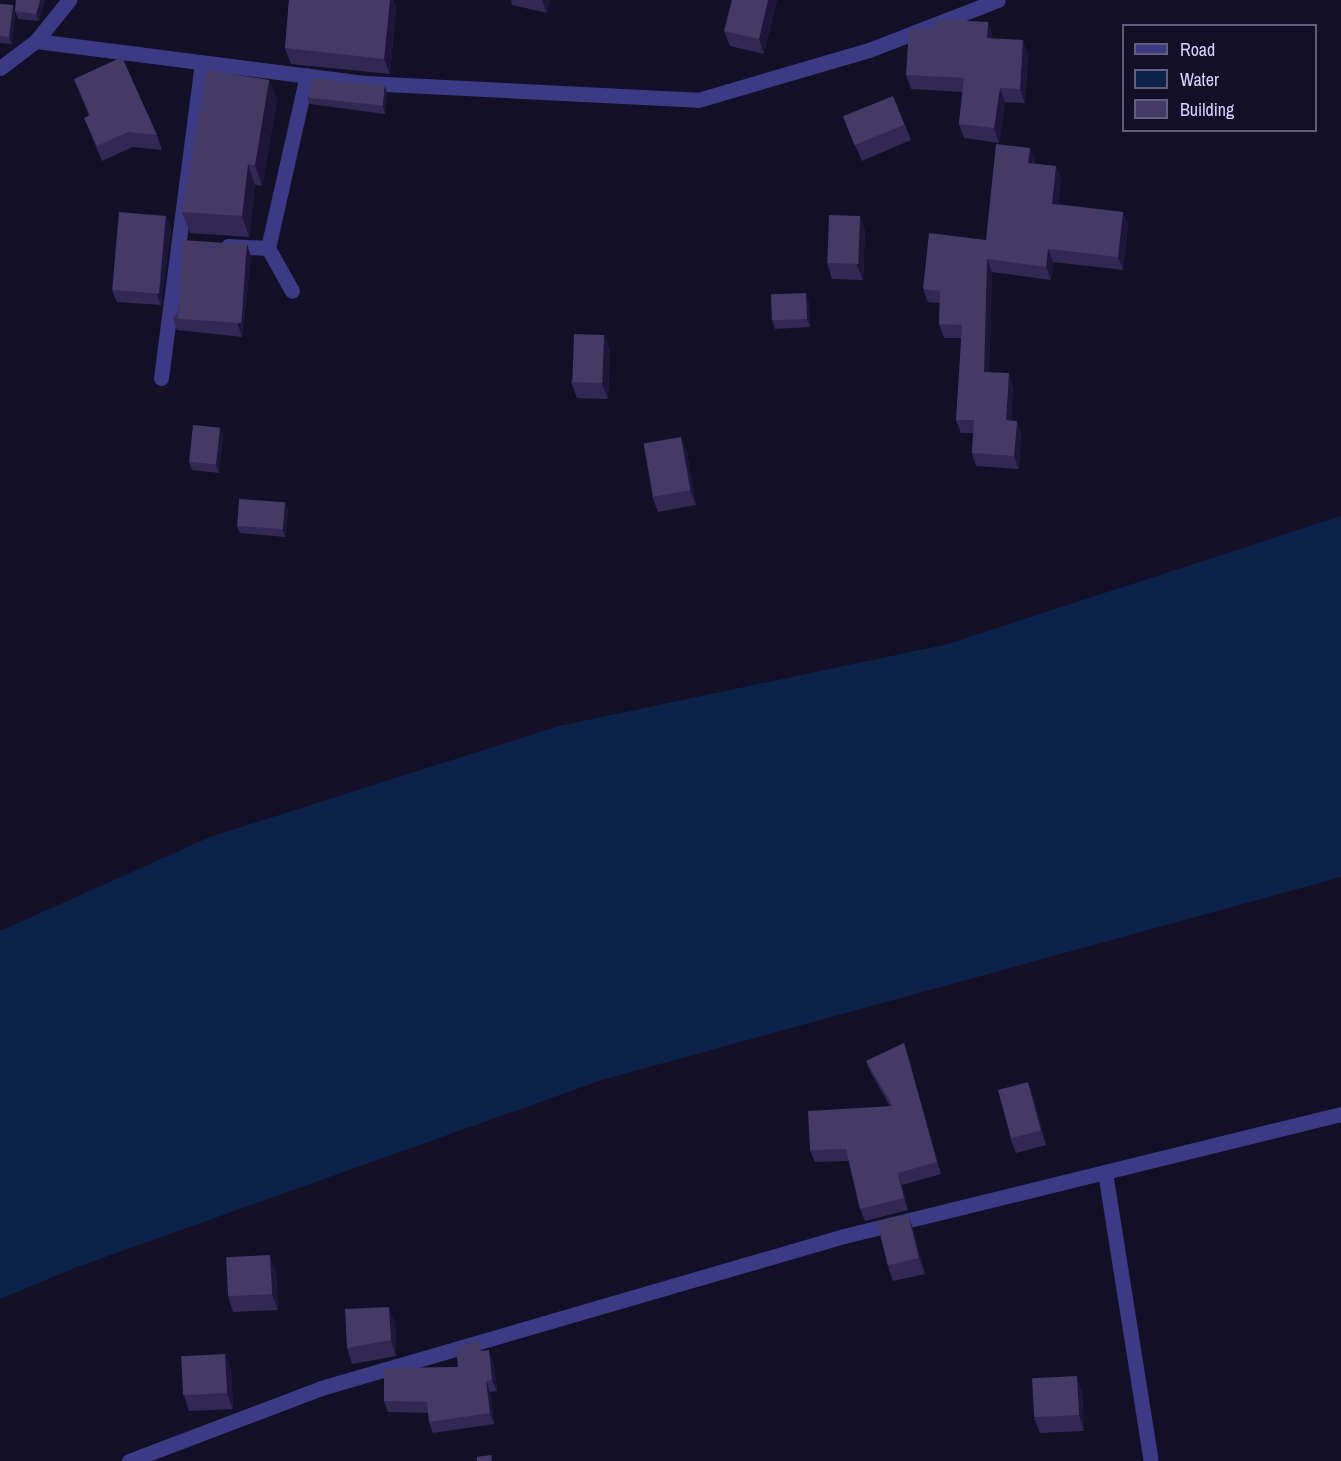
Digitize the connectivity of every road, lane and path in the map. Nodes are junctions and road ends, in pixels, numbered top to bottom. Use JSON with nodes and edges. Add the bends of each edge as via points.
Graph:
{"nodes":[{"id":1,"x":69,"y":0,"type":"edge"},
{"id":2,"x":998,"y":0,"type":"edge"},
{"id":3,"x":36,"y":41,"type":"junction"},
{"id":4,"x":202,"y":63,"type":"junction"},
{"id":5,"x":0,"y":68,"type":"edge"},
{"id":6,"x":307,"y":75,"type":"junction"},
{"id":7,"x":177,"y":242,"type":"junction"},
{"id":8,"x":268,"y":249,"type":"junction"},
{"id":9,"x":292,"y":291,"type":"dead end"},
{"id":10,"x":161,"y":378,"type":"dead end"},
{"id":11,"x":1341,"y":1114,"type":"edge"},
{"id":12,"x":1105,"y":1172,"type":"junction"},
{"id":13,"x":129,"y":1461,"type":"edge"},
{"id":14,"x":1151,"y":1461,"type":"edge"}],
"edges":[{"from":1,"to":3,"type":"street"},
{"from":2,"to":6,"type":"street","via":[[869,50],[698,100]]},
{"from":3,"to":4,"type":"street"},
{"from":3,"to":5,"type":"street"},
{"from":4,"to":6,"type":"street"},
{"from":4,"to":7,"type":"street"},
{"from":6,"to":8,"type":"street"},
{"from":7,"to":8,"type":"street"},
{"from":7,"to":10,"type":"street"},
{"from":8,"to":9,"type":"street"},
{"from":11,"to":12,"type":"street"},
{"from":12,"to":13,"type":"street","via":[[844,1236],[321,1388]]},
{"from":12,"to":14,"type":"street"}]}
